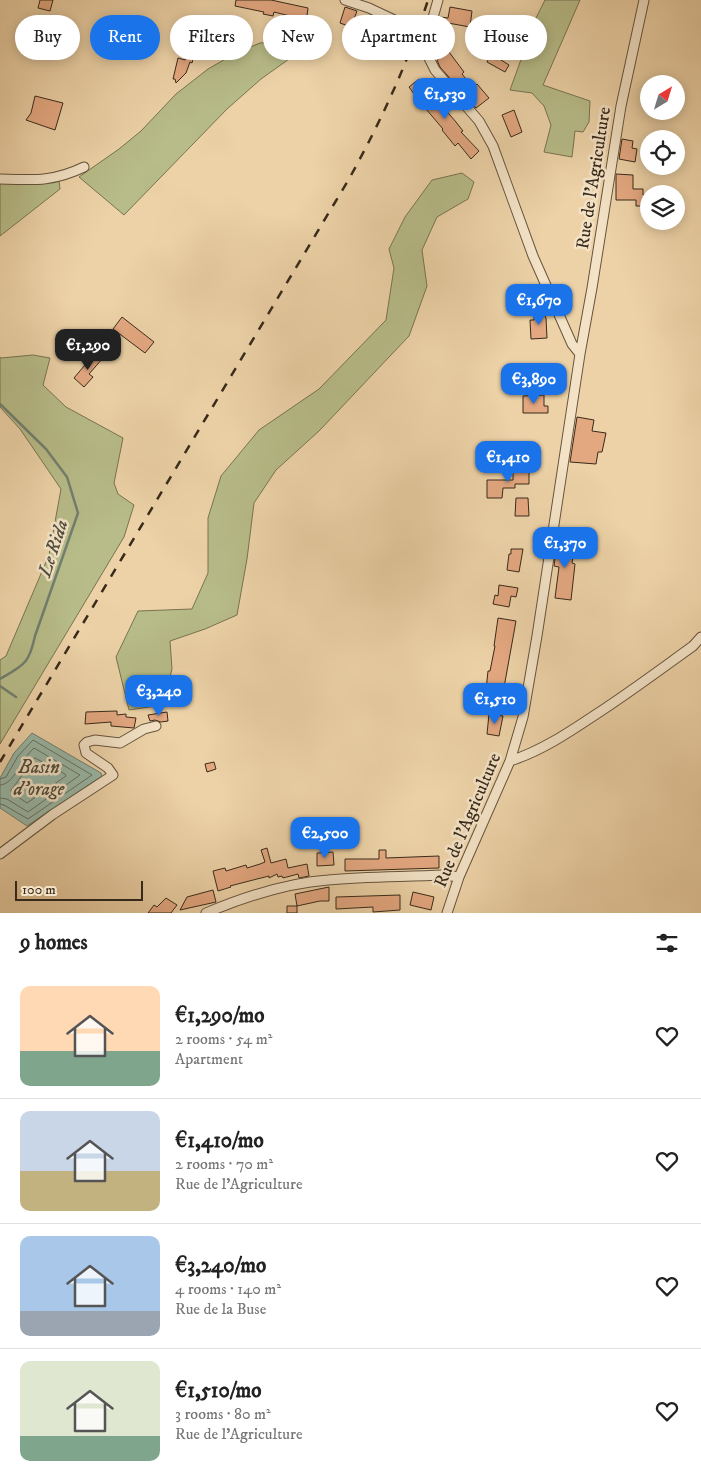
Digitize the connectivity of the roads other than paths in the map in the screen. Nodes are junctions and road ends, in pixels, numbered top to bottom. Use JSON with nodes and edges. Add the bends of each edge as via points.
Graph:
{"nodes":[{"id":1,"x":345,"y":0,"type":"edge"},
{"id":2,"x":438,"y":0,"type":"edge"},
{"id":3,"x":644,"y":0,"type":"edge"},
{"id":4,"x":384,"y":15,"type":"edge"},
{"id":5,"x":84,"y":167,"type":"dead end"},
{"id":6,"x":0,"y":179,"type":"edge"},
{"id":7,"x":580,"y":354,"type":"junction"},
{"id":8,"x":701,"y":637,"type":"edge"},
{"id":9,"x":156,"y":726,"type":"dead end"},
{"id":10,"x":510,"y":761,"type":"junction"},
{"id":11,"x":0,"y":854,"type":"edge"},
{"id":12,"x":459,"y":877,"type":"junction"},
{"id":13,"x":206,"y":913,"type":"edge"},
{"id":14,"x":447,"y":913,"type":"edge"}],
"edges":[{"from":1,"to":4,"type":"street"},
{"from":2,"to":7,"type":"street","via":[[428,35],[427,54],[435,70],[479,121],[493,146],[533,256],[572,344]]},
{"from":3,"to":7,"type":"street","name":"Rue de l'Agriculture","via":[[621,106]]},
{"from":5,"to":6,"type":"street","via":[[44,180]]},
{"from":7,"to":10,"type":"street","name":"Rue de l'Agriculture","via":[[536,645],[523,717]]},
{"from":8,"to":10,"type":"street","via":[[638,686],[570,732],[533,753]]},
{"from":9,"to":11,"type":"street","via":[[120,743],[87,742],[84,745],[86,753],[113,775]]},
{"from":10,"to":12,"type":"street","name":"Rue de l'Agriculture"},
{"from":12,"to":13,"type":"street","via":[[443,875],[306,883],[239,900]]},
{"from":12,"to":14,"type":"street","name":"Rue de l'Agriculture"}]}
